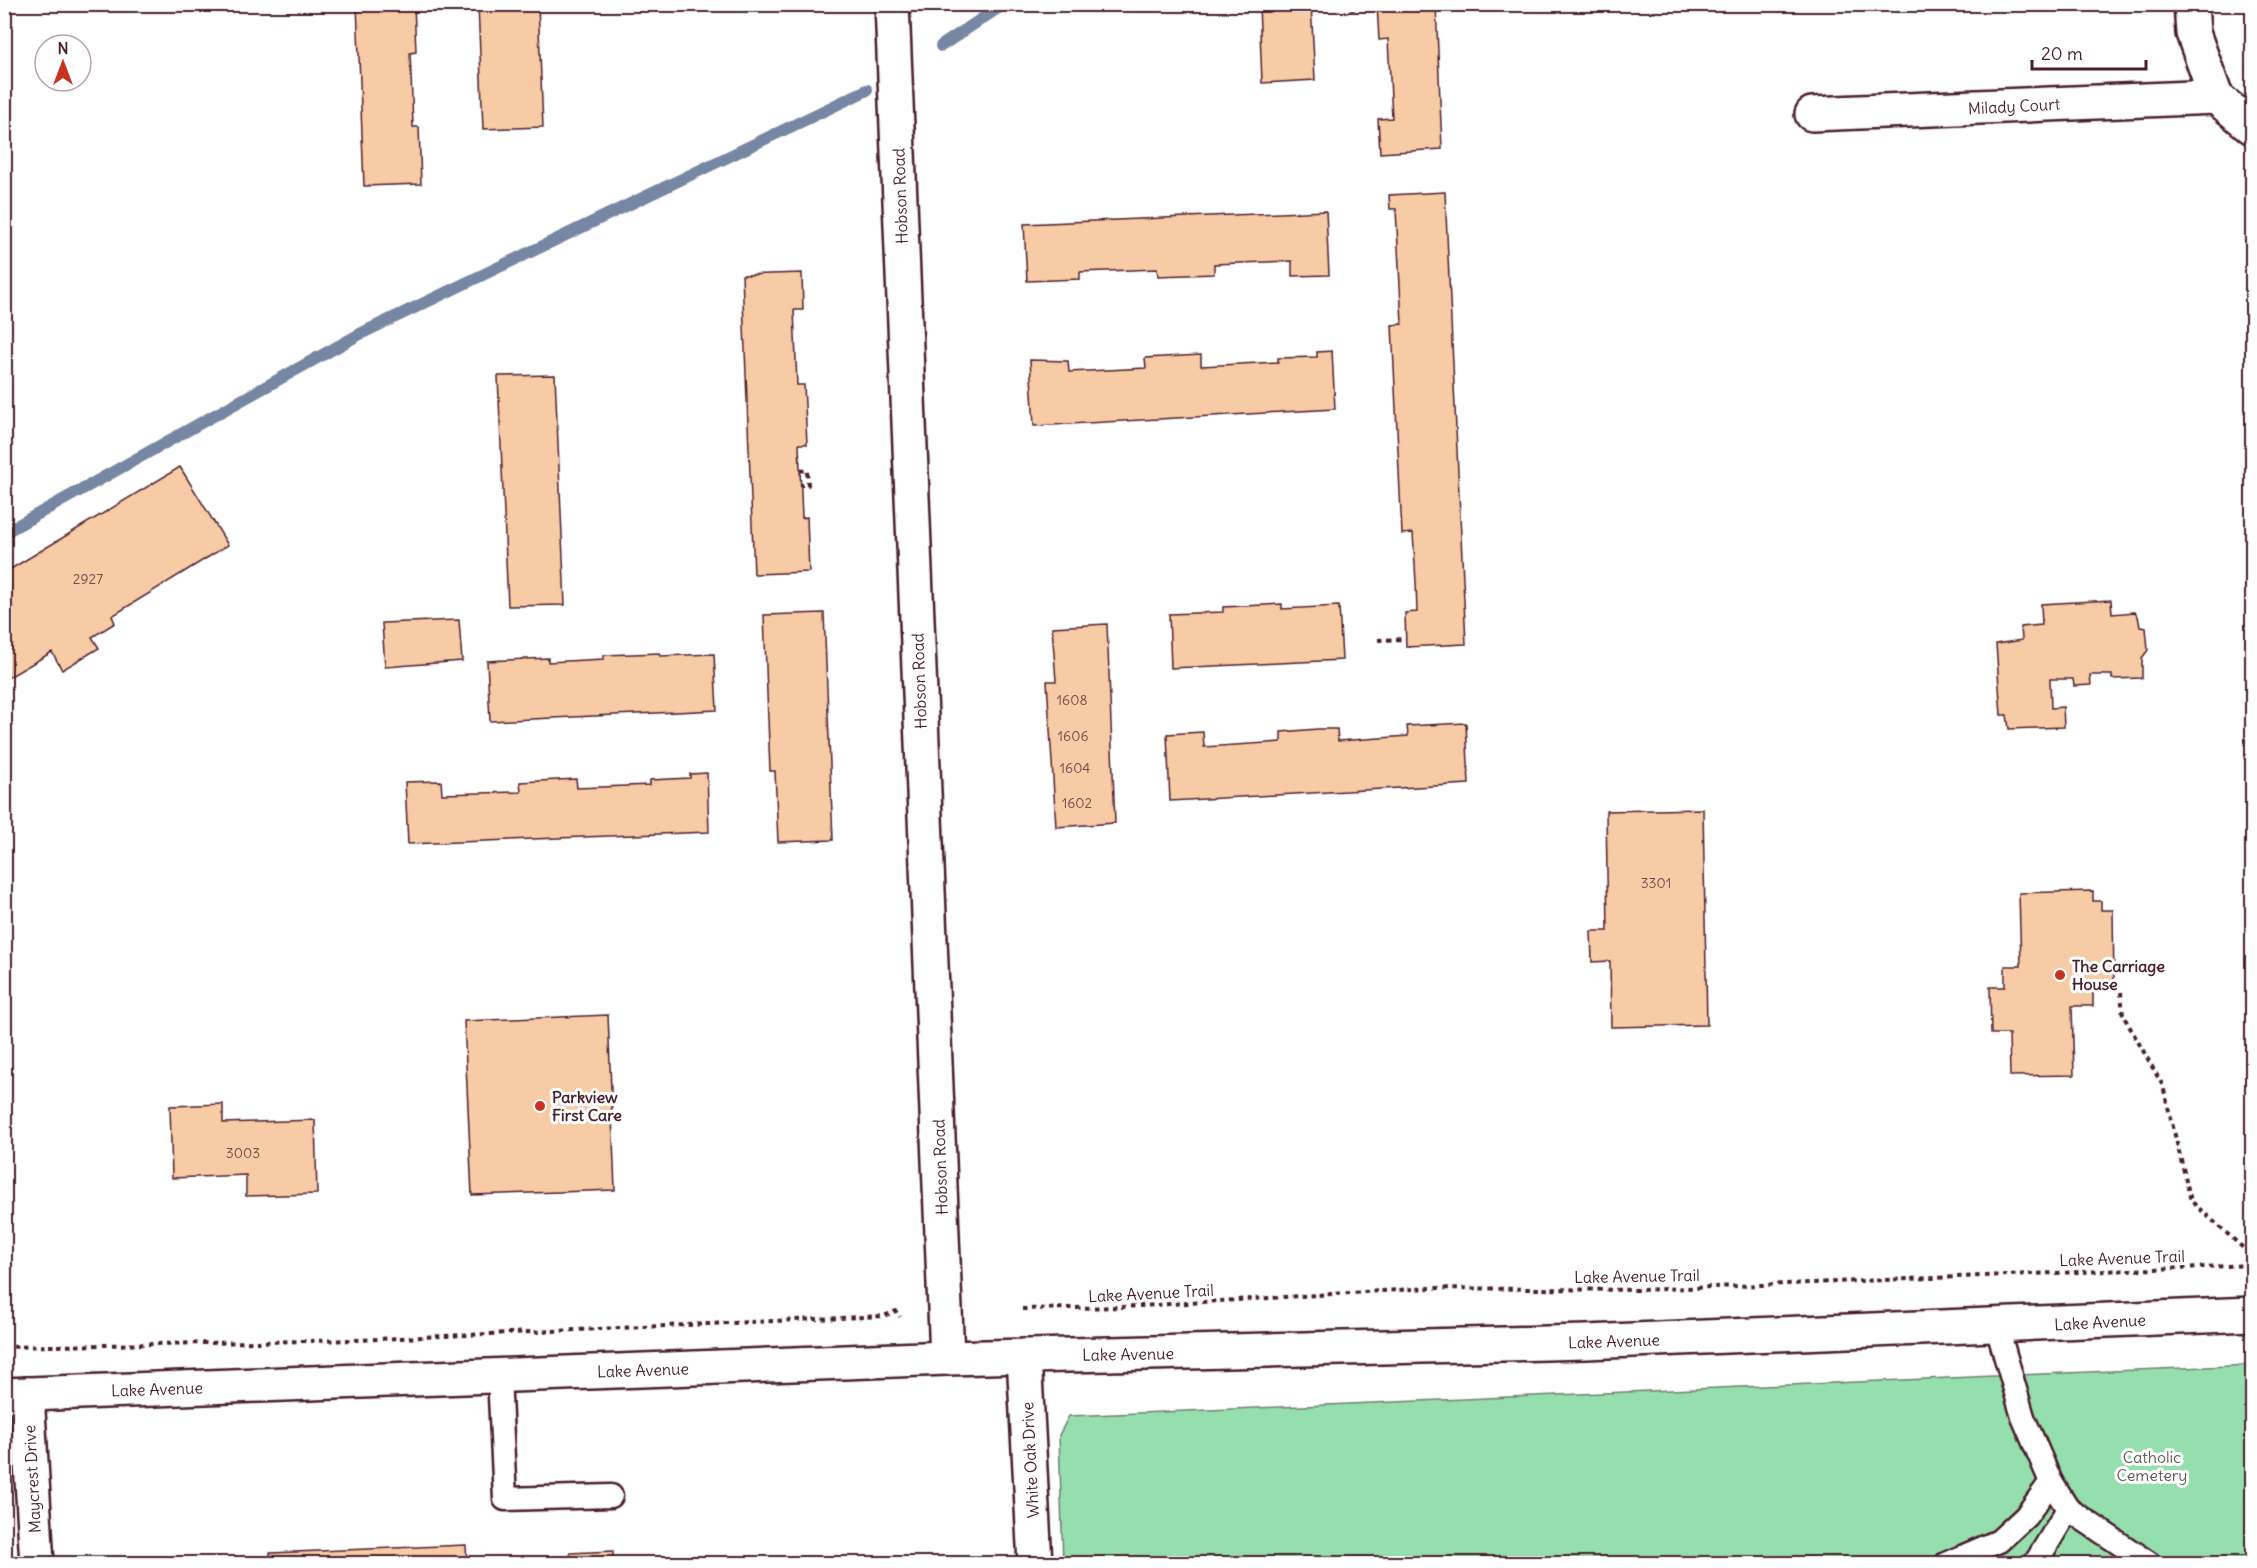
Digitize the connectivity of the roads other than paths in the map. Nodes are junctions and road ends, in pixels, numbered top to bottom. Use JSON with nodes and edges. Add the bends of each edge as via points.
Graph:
{"nodes":[{"id":1,"x":892,"y":4,"type":"edge"},
{"id":2,"x":2192,"y":4,"type":"edge"},
{"id":3,"x":2216,"y":97,"type":"junction"},
{"id":4,"x":1812,"y":114,"type":"dead end"},
{"id":5,"x":2253,"y":127,"type":"edge"},
{"id":6,"x":2253,"y":1314,"type":"edge"},
{"id":7,"x":1997,"y":1327,"type":"junction"},
{"id":8,"x":1024,"y":1356,"type":"junction"},
{"id":9,"x":947,"y":1358,"type":"junction"},
{"id":10,"x":500,"y":1376,"type":"junction"},
{"id":11,"x":16,"y":1395,"type":"edge"},
{"id":12,"x":2051,"y":1482,"type":"junction"},
{"id":13,"x":611,"y":1496,"type":"dead end"},
{"id":14,"x":2068,"y":1509,"type":"junction"},
{"id":15,"x":37,"y":1563,"type":"edge"},
{"id":16,"x":1035,"y":1563,"type":"edge"},
{"id":17,"x":1946,"y":1563,"type":"edge"},
{"id":18,"x":2034,"y":1563,"type":"edge"},
{"id":19,"x":2150,"y":1563,"type":"edge"}],
"edges":[{"from":1,"to":9,"type":"street","name":"Hobson Road"},
{"from":2,"to":3,"type":"street","via":[[2193,33]]},
{"from":3,"to":4,"type":"street","name":"Milady Court"},
{"from":3,"to":5,"type":"street"},
{"from":6,"to":7,"type":"street","name":"Lake Avenue"},
{"from":7,"to":8,"type":"street","name":"Lake Avenue","via":[[1435,1347]]},
{"from":7,"to":12,"type":"lane","via":[[2023,1418]]},
{"from":8,"to":9,"type":"street","name":"Lake Avenue"},
{"from":8,"to":16,"type":"street","name":"White Oak Drive"},
{"from":9,"to":10,"type":"street","name":"Lake Avenue"},
{"from":10,"to":11,"type":"street","name":"Lake Avenue"},
{"from":10,"to":13,"type":"lane","via":[[505,1499]]},
{"from":11,"to":15,"type":"street","name":"Maycrest Drive"},
{"from":12,"to":14,"type":"lane"},
{"from":12,"to":17,"type":"lane","via":[[2026,1516],[1999,1541]]},
{"from":14,"to":18,"type":"lane"},
{"from":14,"to":19,"type":"lane"}]}
